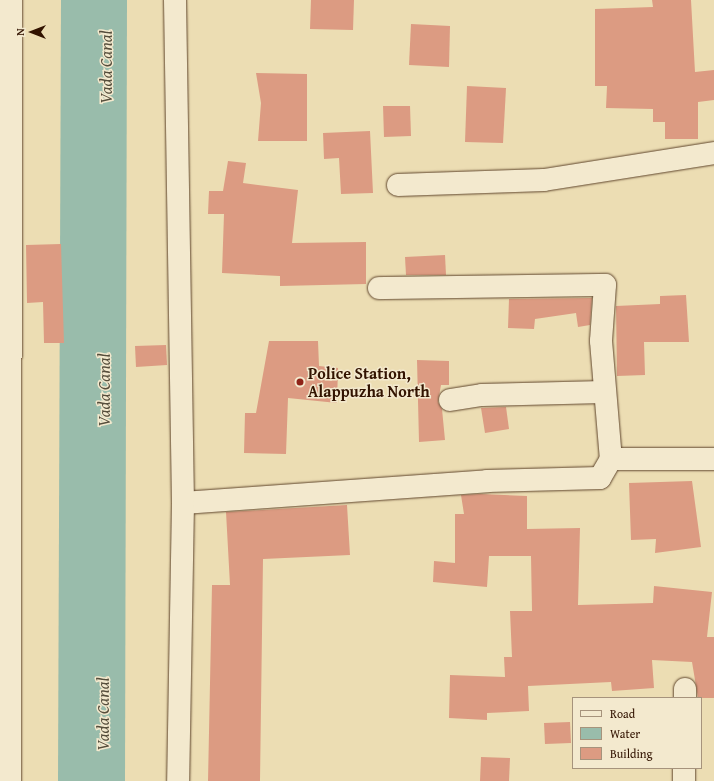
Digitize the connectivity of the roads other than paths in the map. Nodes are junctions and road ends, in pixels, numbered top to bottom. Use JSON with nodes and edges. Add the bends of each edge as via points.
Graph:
{"nodes":[{"id":1,"x":11,"y":0,"type":"edge"},
{"id":2,"x":175,"y":0,"type":"edge"},
{"id":3,"x":714,"y":153,"type":"edge"},
{"id":4,"x":398,"y":185,"type":"dead end"},
{"id":5,"x":379,"y":288,"type":"dead end"},
{"id":6,"x":604,"y":392,"type":"junction"},
{"id":7,"x":450,"y":400,"type":"dead end"},
{"id":8,"x":611,"y":459,"type":"junction"},
{"id":9,"x":714,"y":459,"type":"edge"},
{"id":10,"x":182,"y":503,"type":"junction"},
{"id":11,"x":5,"y":581,"type":"edge"},
{"id":12,"x":684,"y":769,"type":"edge"},
{"id":13,"x":10,"y":781,"type":"edge"},
{"id":14,"x":178,"y":781,"type":"edge"},
{"id":15,"x":684,"y":781,"type":"edge"}],
"edges":[{"from":1,"to":11,"type":"main road"},
{"from":2,"to":10,"type":"main road"},
{"from":3,"to":4,"type":"main road","via":[[544,180]]},
{"from":5,"to":6,"type":"main road","via":[[606,285],[601,341]]},
{"from":6,"to":7,"type":"main road","via":[[482,395]]},
{"from":6,"to":8,"type":"main road"},
{"from":8,"to":9,"type":"main road"},
{"from":8,"to":10,"type":"main road","via":[[600,478],[487,481]]},
{"from":10,"to":14,"type":"main road"},
{"from":11,"to":13,"type":"main road"},
{"from":12,"to":15,"type":"main road"}]}
